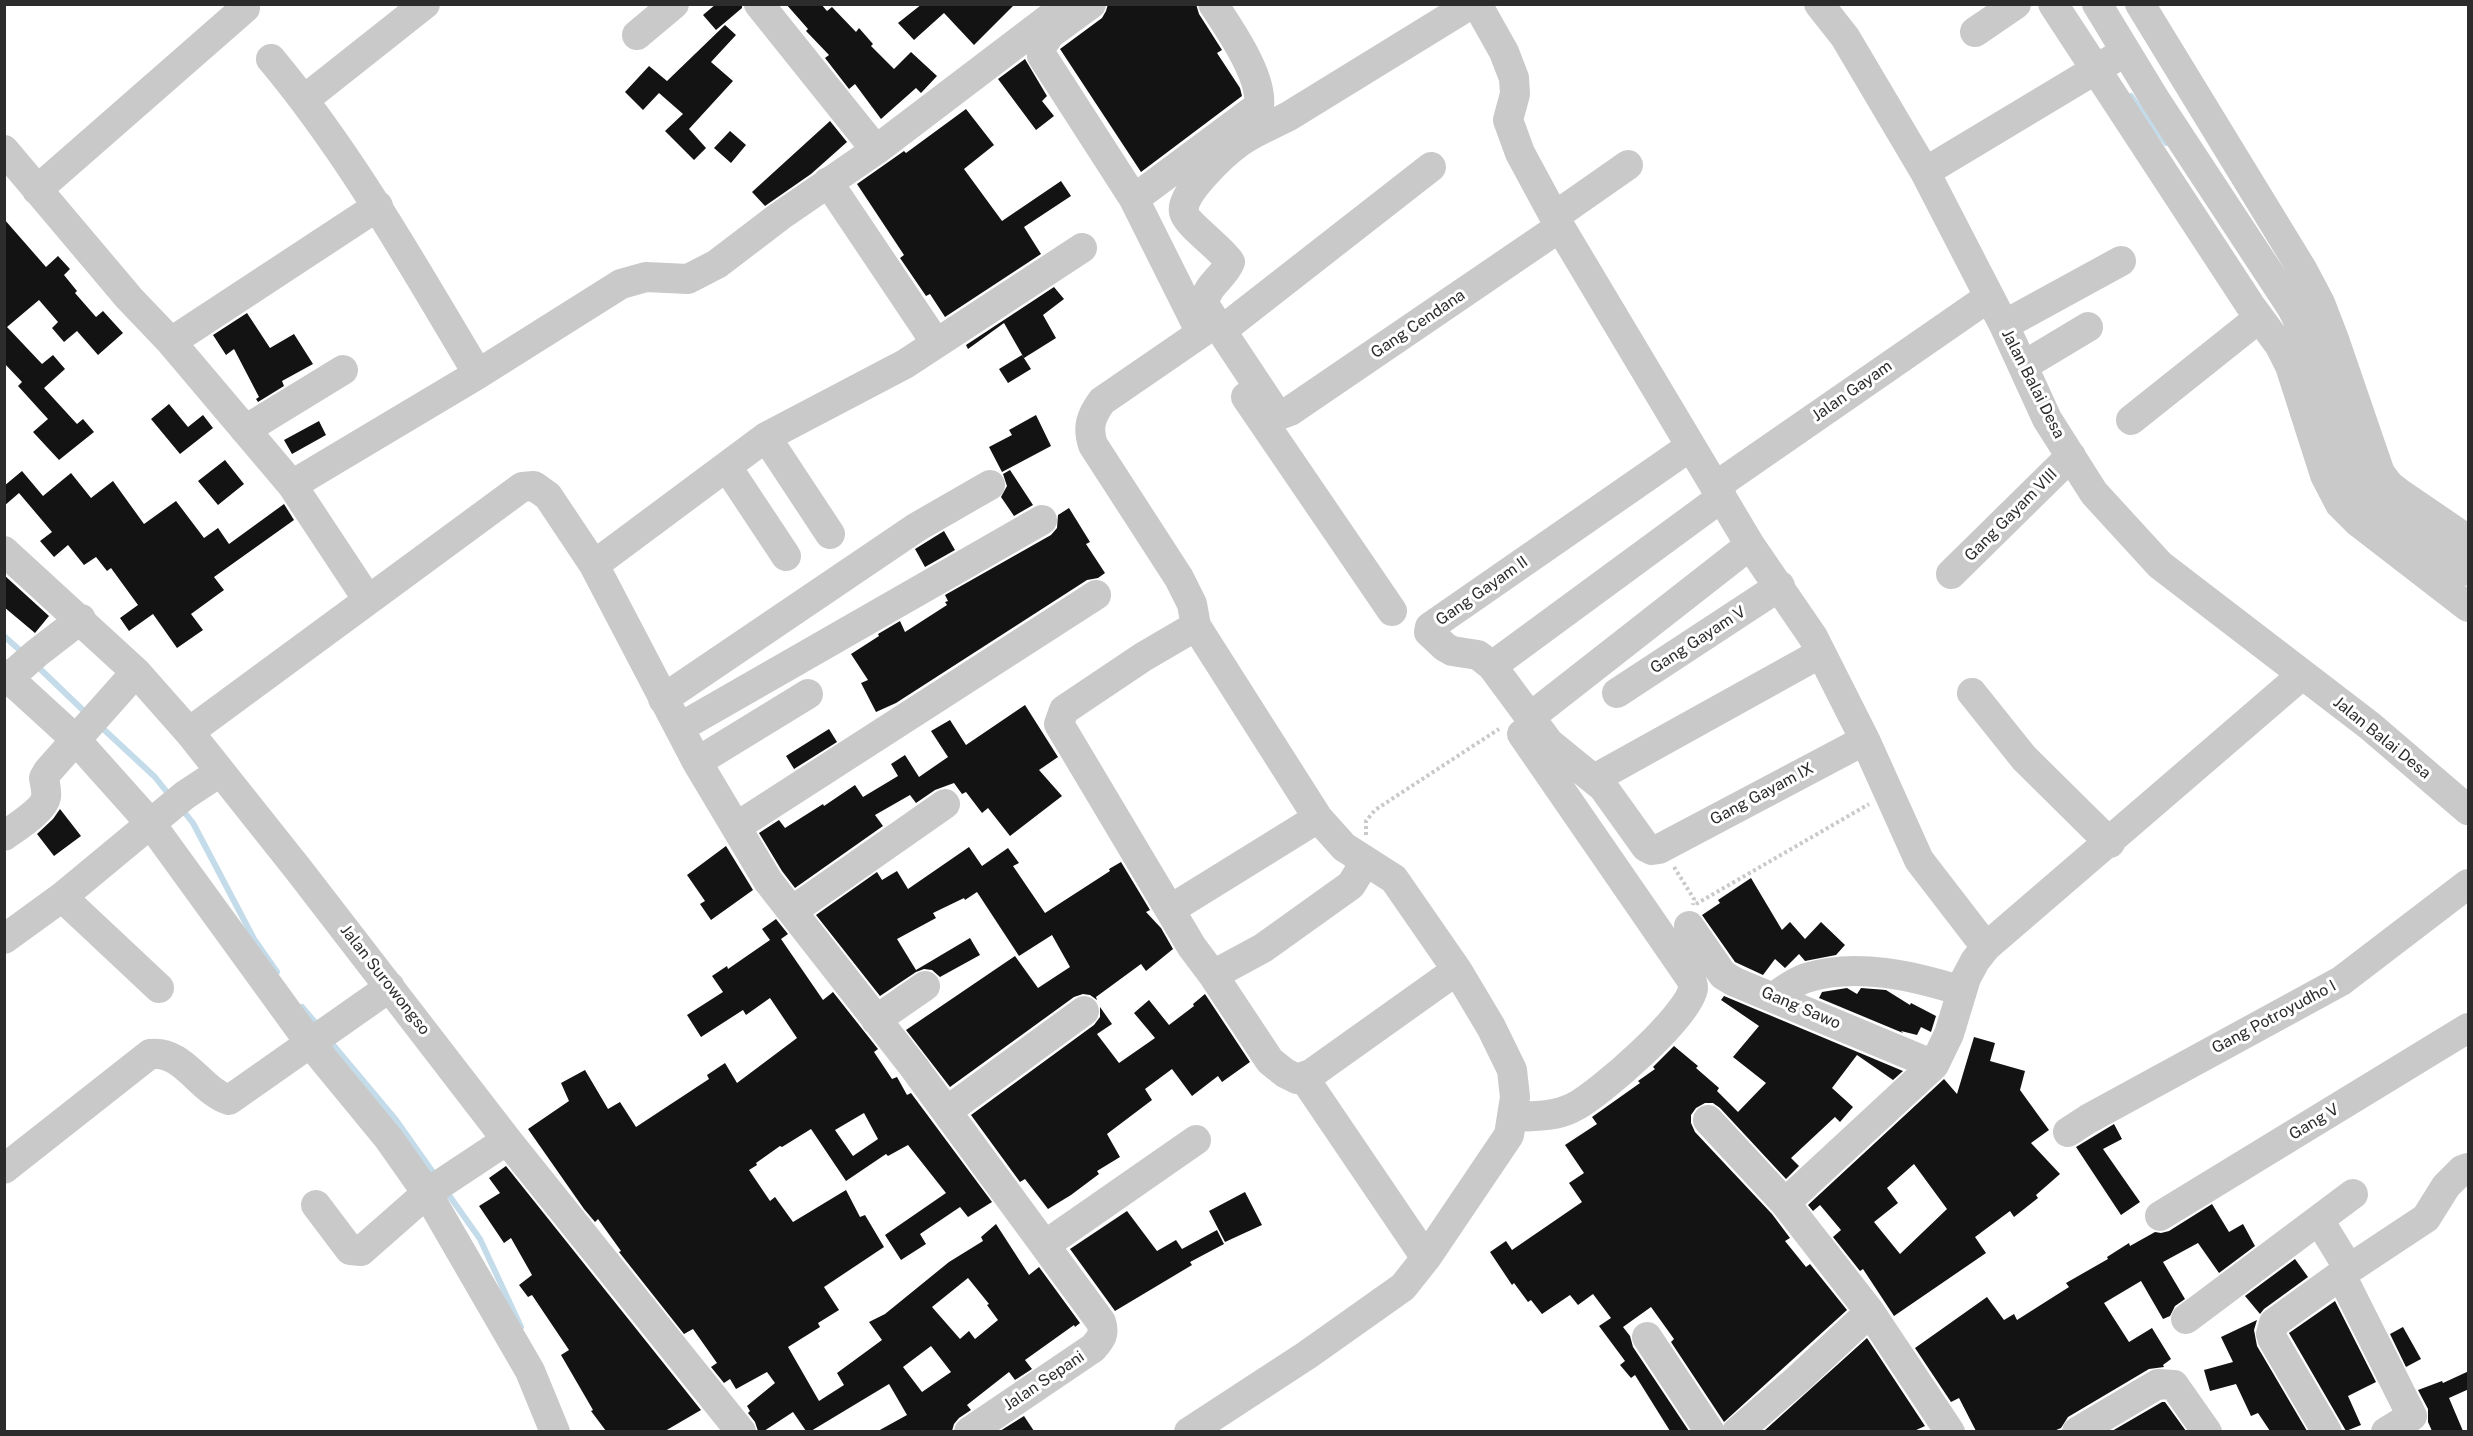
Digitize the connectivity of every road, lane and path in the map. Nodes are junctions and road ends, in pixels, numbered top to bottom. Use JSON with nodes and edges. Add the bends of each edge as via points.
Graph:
{"nodes":[{"id":1,"x":425,"y":4,"type":"edge"},
{"id":2,"x":674,"y":4,"type":"edge"},
{"id":3,"x":759,"y":4,"type":"edge"},
{"id":4,"x":1068,"y":4,"type":"edge"},
{"id":5,"x":1091,"y":4,"type":"edge"},
{"id":6,"x":1213,"y":4,"type":"edge"},
{"id":7,"x":1472,"y":4,"type":"edge"},
{"id":8,"x":1477,"y":4,"type":"edge"},
{"id":9,"x":1819,"y":4,"type":"edge"},
{"id":10,"x":2016,"y":4,"type":"edge"},
{"id":11,"x":2053,"y":4,"type":"edge"},
{"id":12,"x":2097,"y":4,"type":"edge"},
{"id":13,"x":2140,"y":4,"type":"edge"},
{"id":14,"x":245,"y":8,"type":"dead end"},
{"id":15,"x":1975,"y":32,"type":"dead end"},
{"id":16,"x":637,"y":35,"type":"dead end"},
{"id":17,"x":271,"y":59,"type":"dead end"},
{"id":18,"x":2111,"y":60,"type":"junction"},
{"id":19,"x":305,"y":99,"type":"junction"},
{"id":20,"x":4,"y":150,"type":"edge"},
{"id":21,"x":876,"y":150,"type":"junction"},
{"id":22,"x":1628,"y":165,"type":"dead end"},
{"id":23,"x":1431,"y":167,"type":"dead end"},
{"id":24,"x":1925,"y":172,"type":"junction"},
{"id":25,"x":828,"y":182,"type":"junction"},
{"id":26,"x":37,"y":190,"type":"junction"},
{"id":27,"x":1134,"y":199,"type":"junction"},
{"id":28,"x":378,"y":206,"type":"junction"},
{"id":29,"x":1557,"y":221,"type":"junction"},
{"id":30,"x":1082,"y":248,"type":"dead end"},
{"id":31,"x":2121,"y":261,"type":"dead end"},
{"id":32,"x":1989,"y":297,"type":"junction"},
{"id":33,"x":2259,"y":318,"type":"junction"},
{"id":34,"x":2004,"y":325,"type":"junction"},
{"id":35,"x":2088,"y":327,"type":"dead end"},
{"id":36,"x":1211,"y":332,"type":"junction"},
{"id":37,"x":2292,"y":341,"type":"junction"},
{"id":38,"x":171,"y":342,"type":"junction"},
{"id":39,"x":936,"y":343,"type":"junction"},
{"id":40,"x":2023,"y":366,"type":"junction"},
{"id":41,"x":343,"y":370,"type":"dead end"},
{"id":42,"x":478,"y":374,"type":"junction"},
{"id":43,"x":2131,"y":420,"type":"dead end"},
{"id":44,"x":245,"y":430,"type":"junction"},
{"id":45,"x":766,"y":437,"type":"junction"},
{"id":46,"x":1691,"y":446,"type":"junction"},
{"id":47,"x":2071,"y":456,"type":"junction"},
{"id":48,"x":727,"y":467,"type":"junction"},
{"id":49,"x":292,"y":485,"type":"junction"},
{"id":50,"x":990,"y":485,"type":"dead end"},
{"id":51,"x":1719,"y":491,"type":"junction"},
{"id":52,"x":1042,"y":520,"type":"dead end"},
{"id":53,"x":830,"y":534,"type":"dead end"},
{"id":54,"x":2469,"y":540,"type":"edge"},
{"id":55,"x":1750,"y":545,"type":"junction"},
{"id":56,"x":4,"y":551,"type":"edge"},
{"id":57,"x":786,"y":556,"type":"dead end"},
{"id":58,"x":594,"y":565,"type":"junction"},
{"id":59,"x":2469,"y":571,"type":"edge"},
{"id":60,"x":1951,"y":574,"type":"dead end"},
{"id":61,"x":1780,"y":586,"type":"junction"},
{"id":62,"x":1096,"y":595,"type":"dead end"},
{"id":63,"x":368,"y":600,"type":"junction"},
{"id":64,"x":2469,"y":607,"type":"edge"},
{"id":65,"x":1392,"y":611,"type":"dead end"},
{"id":66,"x":81,"y":620,"type":"junction"},
{"id":67,"x":1196,"y":626,"type":"junction"},
{"id":68,"x":1821,"y":653,"type":"junction"},
{"id":69,"x":1492,"y":666,"type":"junction"},
{"id":70,"x":15,"y":672,"type":"edge"},
{"id":71,"x":136,"y":672,"type":"junction"},
{"id":72,"x":2302,"y":675,"type":"junction"},
{"id":73,"x":1617,"y":693,"type":"dead end"},
{"id":74,"x":1972,"y":693,"type":"dead end"},
{"id":75,"x":808,"y":694,"type":"dead end"},
{"id":76,"x":663,"y":699,"type":"junction"},
{"id":77,"x":1524,"y":724,"type":"junction"},
{"id":78,"x":85,"y":727,"type":"junction"},
{"id":79,"x":679,"y":728,"type":"junction"},
{"id":80,"x":189,"y":732,"type":"junction"},
{"id":81,"x":1865,"y":740,"type":"junction"},
{"id":82,"x":697,"y":762,"type":"junction"},
{"id":83,"x":220,"y":772,"type":"junction"},
{"id":84,"x":1594,"y":779,"type":"junction"},
{"id":85,"x":1890,"y":793,"type":"junction"},
{"id":86,"x":945,"y":804,"type":"dead end"},
{"id":87,"x":167,"y":810,"type":"junction"},
{"id":88,"x":2469,"y":810,"type":"edge"},
{"id":89,"x":1318,"y":818,"type":"junction"},
{"id":90,"x":736,"y":827,"type":"junction"},
{"id":91,"x":4,"y":836,"type":"edge"},
{"id":92,"x":2110,"y":843,"type":"junction"},
{"id":93,"x":1659,"y":849,"type":"junction"},
{"id":94,"x":1363,"y":859,"type":"junction"},
{"id":95,"x":2469,"y":884,"type":"edge"},
{"id":96,"x":62,"y":897,"type":"junction"},
{"id":97,"x":1172,"y":909,"type":"junction"},
{"id":98,"x":792,"y":911,"type":"junction"},
{"id":99,"x":1691,"y":916,"type":"junction"},
{"id":100,"x":4,"y":939,"type":"edge"},
{"id":101,"x":1986,"y":947,"type":"junction"},
{"id":102,"x":1457,"y":970,"type":"junction"},
{"id":103,"x":1213,"y":975,"type":"junction"},
{"id":104,"x":925,"y":986,"type":"dead end"},
{"id":105,"x":390,"y":987,"type":"junction"},
{"id":106,"x":159,"y":988,"type":"dead end"},
{"id":107,"x":1962,"y":991,"type":"junction"},
{"id":108,"x":1774,"y":997,"type":"junction"},
{"id":109,"x":1084,"y":1011,"type":"dead end"},
{"id":110,"x":876,"y":1020,"type":"junction"},
{"id":111,"x":2469,"y":1028,"type":"edge"},
{"id":112,"x":320,"y":1035,"type":"junction"},
{"id":113,"x":1934,"y":1065,"type":"junction"},
{"id":114,"x":1304,"y":1078,"type":"junction"},
{"id":115,"x":946,"y":1111,"type":"junction"},
{"id":116,"x":1513,"y":1117,"type":"junction"},
{"id":117,"x":1708,"y":1120,"type":"dead end"},
{"id":118,"x":2068,"y":1132,"type":"dead end"},
{"id":119,"x":507,"y":1140,"type":"junction"},
{"id":120,"x":1196,"y":1140,"type":"dead end"},
{"id":121,"x":2469,"y":1168,"type":"edge"},
{"id":122,"x":4,"y":1169,"type":"edge"},
{"id":123,"x":439,"y":1186,"type":"junction"},
{"id":124,"x":2353,"y":1194,"type":"dead end"},
{"id":125,"x":1785,"y":1203,"type":"junction"},
{"id":126,"x":316,"y":1205,"type":"dead end"},
{"id":127,"x":2160,"y":1216,"type":"dead end"},
{"id":128,"x":2319,"y":1220,"type":"junction"},
{"id":129,"x":1045,"y":1245,"type":"junction"},
{"id":130,"x":1426,"y":1258,"type":"junction"},
{"id":131,"x":2345,"y":1272,"type":"junction"},
{"id":132,"x":1870,"y":1312,"type":"junction"},
{"id":133,"x":2186,"y":1319,"type":"dead end"},
{"id":134,"x":1647,"y":1337,"type":"dead end"},
{"id":135,"x":555,"y":1431,"type":"edge"},
{"id":136,"x":741,"y":1431,"type":"edge"},
{"id":137,"x":969,"y":1431,"type":"edge"},
{"id":138,"x":1189,"y":1431,"type":"edge"},
{"id":139,"x":1710,"y":1431,"type":"edge"},
{"id":140,"x":1737,"y":1431,"type":"edge"},
{"id":141,"x":1950,"y":1431,"type":"edge"},
{"id":142,"x":2077,"y":1431,"type":"edge"},
{"id":143,"x":2207,"y":1431,"type":"edge"},
{"id":144,"x":2327,"y":1431,"type":"edge"},
{"id":145,"x":2386,"y":1431,"type":"edge"}],
"edges":[{"from":1,"to":19,"type":"street"},
{"from":2,"to":16,"type":"street"},
{"from":3,"to":21,"type":"street"},
{"from":4,"to":21,"type":"street"},
{"from":5,"to":27,"type":"street","via":[[1050,34],[1041,46],[1042,56]]},
{"from":6,"to":27,"type":"street","via":[[1239,44],[1258,88],[1259,106]]},
{"from":7,"to":36,"type":"street","via":[[1289,116],[1239,142],[1190,192],[1184,203],[1188,221],[1230,262],[1204,301]]},
{"from":8,"to":29,"type":"street","via":[[1514,78],[1515,94],[1508,120],[1520,153]]},
{"from":9,"to":24,"type":"street","name":"Jalan Balai Desa","via":[[1845,37]]},
{"from":10,"to":15,"type":"street"},
{"from":11,"to":18,"type":"street"},
{"from":12,"to":18,"type":"street"},
{"from":13,"to":54,"type":"street","via":[[2320,303],[2380,473],[2399,493]]},
{"from":14,"to":26,"type":"street"},
{"from":17,"to":19,"type":"street"},
{"from":18,"to":24,"type":"street"},
{"from":18,"to":33,"type":"street"},
{"from":18,"to":37,"type":"street","via":[[2283,295]]},
{"from":19,"to":28,"type":"street"},
{"from":20,"to":26,"type":"street"},
{"from":21,"to":25,"type":"street"},
{"from":22,"to":29,"type":"street","name":"Gang Cendana"},
{"from":23,"to":36,"type":"street"},
{"from":24,"to":32,"type":"street","name":"Jalan Balai Desa"},
{"from":25,"to":39,"type":"street"},
{"from":25,"to":42,"type":"street","via":[[717,264],[688,279],[646,277],[621,284]]},
{"from":26,"to":38,"type":"street"},
{"from":27,"to":36,"type":"street"},
{"from":28,"to":38,"type":"street"},
{"from":28,"to":42,"type":"street"},
{"from":29,"to":36,"type":"street","name":"Gang Cendana","via":[[1282,414],[1274,410]]},
{"from":29,"to":46,"type":"street"},
{"from":30,"to":39,"type":"street"},
{"from":31,"to":34,"type":"street"},
{"from":32,"to":34,"type":"street","name":"Jalan Balai Desa"},
{"from":32,"to":51,"type":"street","name":"Jalan Gayam"},
{"from":33,"to":37,"type":"street"},
{"from":33,"to":43,"type":"street"},
{"from":34,"to":40,"type":"street","name":"Jalan Balai Desa"},
{"from":35,"to":40,"type":"street"},
{"from":36,"to":65,"type":"street"},
{"from":36,"to":67,"type":"street","via":[[1102,401],[1088,430],[1093,445],[1179,578],[1192,604]]},
{"from":37,"to":59,"type":"street","via":[[2345,459],[2369,499]]},
{"from":37,"to":64,"type":"street","via":[[2290,366],[2325,475],[2340,504],[2371,533]]},
{"from":38,"to":44,"type":"street"},
{"from":39,"to":45,"type":"street"},
{"from":40,"to":47,"type":"street","name":"Jalan Balai Desa","via":[[2047,419]]},
{"from":41,"to":44,"type":"street"},
{"from":42,"to":49,"type":"street"},
{"from":44,"to":49,"type":"street"},
{"from":45,"to":48,"type":"street"},
{"from":45,"to":53,"type":"street"},
{"from":46,"to":51,"type":"street"},
{"from":46,"to":69,"type":"street","name":"Gang Gayam II","via":[[1428,629],[1445,647],[1478,655]]},
{"from":47,"to":60,"type":"street","name":"Gang Gayam VIII"},
{"from":47,"to":72,"type":"street","name":"Jalan Balai Desa","via":[[2094,494],[2160,565]]},
{"from":48,"to":57,"type":"street"},
{"from":48,"to":58,"type":"street"},
{"from":49,"to":63,"type":"street"},
{"from":50,"to":76,"type":"street","via":[[917,528]]},
{"from":51,"to":55,"type":"street"},
{"from":51,"to":69,"type":"street","name":"Jalan Gayam"},
{"from":52,"to":79,"type":"street"},
{"from":55,"to":61,"type":"street"},
{"from":55,"to":77,"type":"street"},
{"from":56,"to":66,"type":"street","name":"Jalan Surowongso"},
{"from":58,"to":63,"type":"street","via":[[548,496],[534,486],[522,486]]},
{"from":58,"to":76,"type":"street"},
{"from":61,"to":68,"type":"street"},
{"from":61,"to":73,"type":"street","name":"Gang Gayam V"},
{"from":62,"to":90,"type":"street"},
{"from":63,"to":80,"type":"street"},
{"from":66,"to":70,"type":"street"},
{"from":66,"to":71,"type":"street","name":"Jalan Surowongso"},
{"from":67,"to":89,"type":"street"},
{"from":67,"to":97,"type":"street","via":[[1064,710],[1059,724]]},
{"from":68,"to":81,"type":"street"},
{"from":68,"to":84,"type":"street"},
{"from":69,"to":77,"type":"street","name":"Gang Gayam II"},
{"from":70,"to":78,"type":"street"},
{"from":71,"to":78,"type":"street"},
{"from":71,"to":80,"type":"street","name":"Jalan Surowongso"},
{"from":72,"to":88,"type":"street","name":"Jalan Balai Desa","via":[[2370,726]]},
{"from":72,"to":92,"type":"street"},
{"from":74,"to":92,"type":"street","via":[[2024,758]]},
{"from":75,"to":82,"type":"street"},
{"from":76,"to":79,"type":"street"},
{"from":77,"to":84,"type":"street","name":"Gang Gayam II"},
{"from":77,"to":94,"type":"path","via":[[1499,728],[1375,810],[1366,821]]},
{"from":77,"to":116,"type":"street","via":[[1691,979],[1693,989],[1649,1048],[1599,1091],[1572,1108],[1550,1115]]},
{"from":78,"to":87,"type":"street"},
{"from":78,"to":91,"type":"street","via":[[44,778],[46,801]]},
{"from":79,"to":82,"type":"street"},
{"from":80,"to":83,"type":"street","name":"Jalan Surowongso"},
{"from":81,"to":85,"type":"street"},
{"from":81,"to":93,"type":"street","name":"Gang Gayam IX"},
{"from":82,"to":90,"type":"street"},
{"from":83,"to":87,"type":"street"},
{"from":83,"to":105,"type":"street","name":"Jalan Surowongso"},
{"from":84,"to":93,"type":"street","name":"Gang Gayam II","via":[[1646,847]]},
{"from":85,"to":99,"type":"path","via":[[1838,821]]},
{"from":85,"to":101,"type":"street","via":[[1919,860]]},
{"from":86,"to":98,"type":"street"},
{"from":87,"to":96,"type":"street"},
{"from":87,"to":112,"type":"street"},
{"from":89,"to":94,"type":"street","via":[[1344,847]]},
{"from":89,"to":97,"type":"street"},
{"from":90,"to":98,"type":"street","via":[[768,881]]},
{"from":92,"to":101,"type":"street"},
{"from":93,"to":99,"type":"path","via":[[1694,899]]},
{"from":94,"to":102,"type":"street","via":[[1394,879]]},
{"from":94,"to":103,"type":"street","via":[[1351,885],[1263,948]]},
{"from":95,"to":118,"type":"street","name":"Gang Potroyudho I","via":[[2341,981]]},
{"from":96,"to":100,"type":"street"},
{"from":96,"to":106,"type":"street"},
{"from":97,"to":103,"type":"street","via":[[1192,947]]},
{"from":98,"to":110,"type":"street"},
{"from":99,"to":108,"type":"street","name":"Gang Sawo","via":[[1723,975]]},
{"from":101,"to":107,"type":"street"},
{"from":102,"to":114,"type":"street"},
{"from":102,"to":116,"type":"street","via":[[1512,1071]]},
{"from":103,"to":114,"type":"street","via":[[1270,1061],[1297,1079]]},
{"from":104,"to":110,"type":"street"},
{"from":105,"to":112,"type":"street"},
{"from":105,"to":119,"type":"street","name":"Jalan Surowongso"},
{"from":107,"to":108,"type":"street","via":[[1917,977],[1852,972],[1807,978]]},
{"from":107,"to":113,"type":"street","via":[[1949,1034]]},
{"from":108,"to":113,"type":"street","name":"Gang Sawo"},
{"from":109,"to":115,"type":"street"},
{"from":110,"to":115,"type":"street"},
{"from":111,"to":127,"type":"street","name":"Gang V"},
{"from":112,"to":122,"type":"street","via":[[229,1100],[218,1096],[176,1059],[161,1053],[150,1054]]},
{"from":112,"to":123,"type":"street","via":[[389,1139]]},
{"from":113,"to":125,"type":"street"},
{"from":114,"to":130,"type":"street"},
{"from":115,"to":129,"type":"street"},
{"from":116,"to":130,"type":"street","via":[[1509,1135]]},
{"from":117,"to":125,"type":"street"},
{"from":119,"to":123,"type":"street"},
{"from":119,"to":136,"type":"street","name":"Jalan Surowongso"},
{"from":120,"to":129,"type":"street"},
{"from":121,"to":131,"type":"street","via":[[2446,1186],[2426,1218]]},
{"from":123,"to":126,"type":"street","via":[[355,1252]]},
{"from":123,"to":135,"type":"street","via":[[530,1371]]},
{"from":124,"to":128,"type":"street"},
{"from":125,"to":132,"type":"street"},
{"from":128,"to":131,"type":"street"},
{"from":128,"to":133,"type":"street"},
{"from":129,"to":137,"type":"street","name":"Jalan Sepani","via":[[1101,1322],[1101,1339]]},
{"from":130,"to":138,"type":"street","via":[[1404,1287]]},
{"from":131,"to":144,"type":"street","via":[[2278,1319],[2271,1329],[2273,1340]]},
{"from":131,"to":145,"type":"street","via":[[2412,1416]]},
{"from":132,"to":140,"type":"street"},
{"from":132,"to":141,"type":"street"},
{"from":134,"to":139,"type":"street"},
{"from":142,"to":143,"type":"street","via":[[2165,1383],[2174,1385]]}]}
